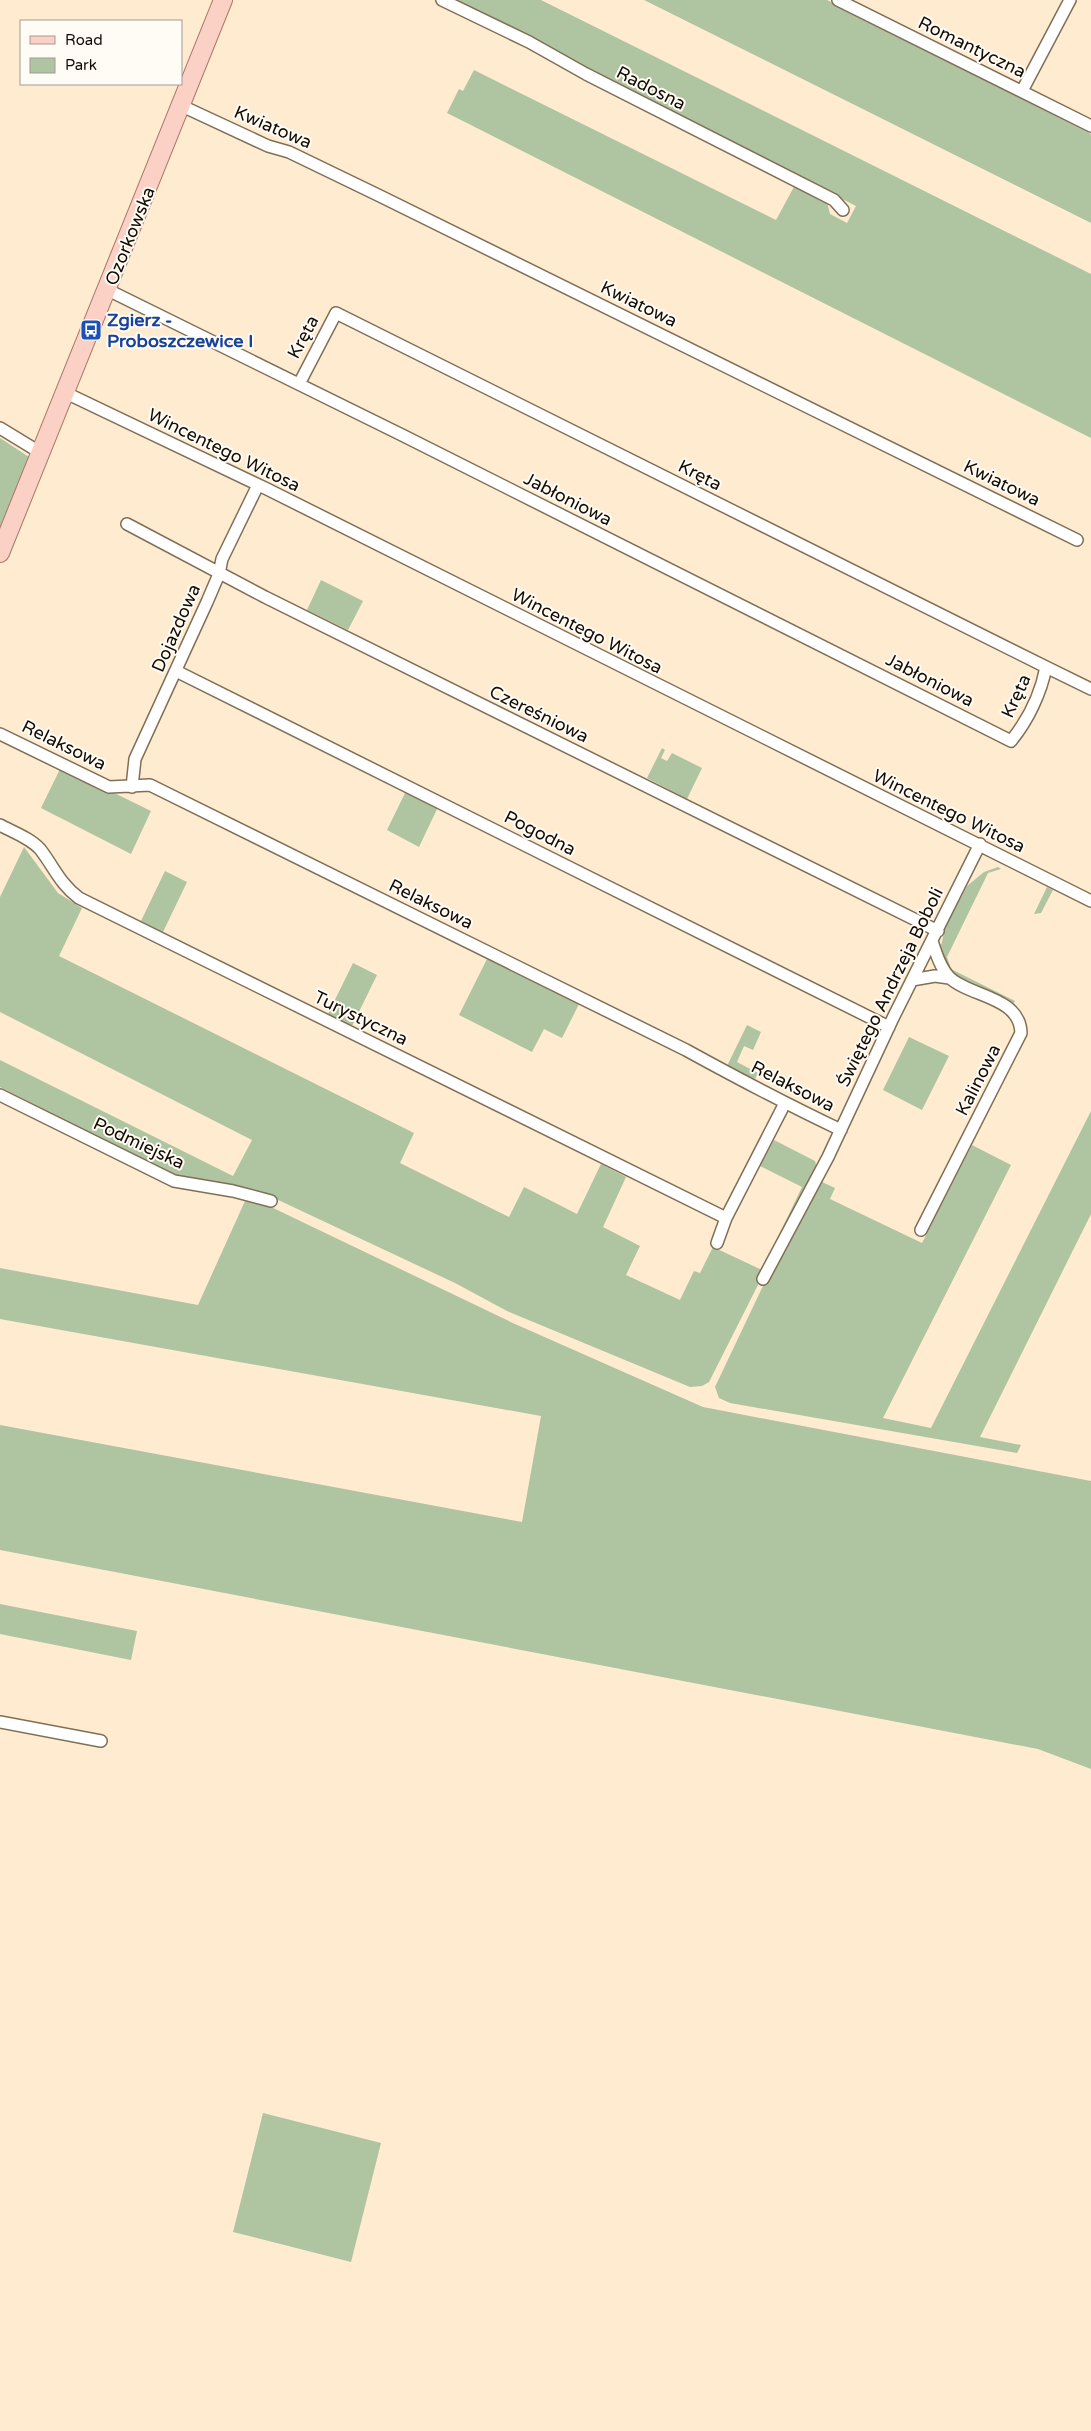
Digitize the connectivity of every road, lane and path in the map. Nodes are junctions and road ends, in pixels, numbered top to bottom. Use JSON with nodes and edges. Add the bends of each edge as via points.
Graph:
{"nodes":[{"id":1,"x":223,"y":0,"type":"edge"},
{"id":2,"x":442,"y":0,"type":"edge"},
{"id":3,"x":838,"y":0,"type":"edge"},
{"id":4,"x":1070,"y":0,"type":"edge"},
{"id":5,"x":1022,"y":91,"type":"junction"},
{"id":6,"x":182,"y":106,"type":"junction"},
{"id":7,"x":1091,"y":126,"type":"edge"},
{"id":8,"x":843,"y":210,"type":"dead end"},
{"id":9,"x":108,"y":290,"type":"junction"},
{"id":10,"x":299,"y":384,"type":"junction"},
{"id":11,"x":66,"y":393,"type":"junction"},
{"id":12,"x":0,"y":428,"type":"edge"},
{"id":13,"x":41,"y":453,"type":"junction"},
{"id":14,"x":258,"y":486,"type":"junction"},
{"id":15,"x":127,"y":524,"type":"dead end"},
{"id":16,"x":1077,"y":540,"type":"dead end"},
{"id":17,"x":0,"y":554,"type":"edge"},
{"id":18,"x":219,"y":574,"type":"junction"},
{"id":19,"x":1046,"y":667,"type":"junction"},
{"id":20,"x":176,"y":671,"type":"junction"},
{"id":21,"x":1091,"y":689,"type":"edge"},
{"id":22,"x":0,"y":734,"type":"edge"},
{"id":23,"x":1011,"y":741,"type":"joint"},
{"id":24,"x":132,"y":787,"type":"junction"},
{"id":25,"x":0,"y":825,"type":"edge"},
{"id":26,"x":980,"y":844,"type":"junction"},
{"id":27,"x":1091,"y":901,"type":"edge"},
{"id":28,"x":935,"y":936,"type":"junction"},
{"id":29,"x":949,"y":978,"type":"junction"},
{"id":30,"x":912,"y":980,"type":"junction"},
{"id":31,"x":889,"y":1027,"type":"junction"},
{"id":32,"x":0,"y":1095,"type":"edge"},
{"id":33,"x":785,"y":1103,"type":"junction"},
{"id":34,"x":841,"y":1130,"type":"junction"},
{"id":35,"x":272,"y":1201,"type":"dead end"},
{"id":36,"x":726,"y":1218,"type":"junction"},
{"id":37,"x":921,"y":1230,"type":"dead end"},
{"id":38,"x":718,"y":1243,"type":"dead end"},
{"id":39,"x":763,"y":1279,"type":"dead end"},
{"id":40,"x":0,"y":1722,"type":"edge"},
{"id":41,"x":101,"y":1741,"type":"dead end"}],
"edges":[{"from":1,"to":6,"type":"main road","name":"Ozorkowska"},
{"from":2,"to":8,"type":"street","name":"Radosna","via":[[834,200]]},
{"from":3,"to":5,"type":"street","name":"Romantyczna"},
{"from":4,"to":5,"type":"street"},
{"from":5,"to":7,"type":"street","name":"Romantyczna"},
{"from":6,"to":9,"type":"main road","name":"Ozorkowska"},
{"from":6,"to":16,"type":"street","name":"Kwiatowa","via":[[364,188]]},
{"from":9,"to":10,"type":"street","name":"Jabłoniowa"},
{"from":9,"to":11,"type":"main road","name":"Ozorkowska"},
{"from":10,"to":19,"type":"street","name":"Kręta","via":[[336,313]]},
{"from":10,"to":23,"type":"street","name":"Jabłoniowa"},
{"from":11,"to":13,"type":"main road","name":"Ozorkowska"},
{"from":11,"to":14,"type":"street","name":"Wincentego Witosa"},
{"from":12,"to":13,"type":"street"},
{"from":13,"to":17,"type":"main road","name":"Ozorkowska"},
{"from":14,"to":18,"type":"street","name":"Dojazdowa","via":[[222,559]]},
{"from":14,"to":26,"type":"street","name":"Wincentego Witosa"},
{"from":15,"to":18,"type":"street","name":"Czereśniowa"},
{"from":18,"to":20,"type":"street","name":"Dojazdowa"},
{"from":18,"to":28,"type":"street","name":"Czereśniowa"},
{"from":19,"to":21,"type":"street"},
{"from":19,"to":23,"type":"street","name":"Kręta","via":[[1040,690]]},
{"from":20,"to":24,"type":"street","name":"Dojazdowa","via":[[135,759]]},
{"from":20,"to":31,"type":"street","name":"Pogodna"},
{"from":22,"to":24,"type":"street","name":"Relaksowa","via":[[109,787]]},
{"from":24,"to":33,"type":"street","name":"Relaksowa","via":[[150,785],[766,1090]]},
{"from":25,"to":36,"type":"street","name":"Turystyczna","via":[[39,848],[65,888],[79,898]]},
{"from":26,"to":27,"type":"street","name":"Wincentego Witosa"},
{"from":26,"to":28,"type":"street","name":"Świętego Andrzeja Boboli"},
{"from":28,"to":29,"type":"street","via":[[940,962]]},
{"from":28,"to":30,"type":"street","name":"Świętego Andrzeja Boboli"},
{"from":29,"to":30,"type":"street","name":"Kalinowa","via":[[935,976]]},
{"from":29,"to":37,"type":"street","name":"Kalinowa","via":[[1013,1010],[1021,1022],[1021,1033]]},
{"from":30,"to":31,"type":"street","name":"Świętego Andrzeja Boboli"},
{"from":31,"to":34,"type":"street","name":"Świętego Andrzeja Boboli"},
{"from":32,"to":35,"type":"street","name":"Podmiejska","via":[[174,1181]]},
{"from":33,"to":34,"type":"street","name":"Relaksowa"},
{"from":33,"to":36,"type":"street"},
{"from":34,"to":39,"type":"street","name":"Świętego Andrzeja Boboli"},
{"from":36,"to":38,"type":"street"},
{"from":40,"to":41,"type":"street"}]}
